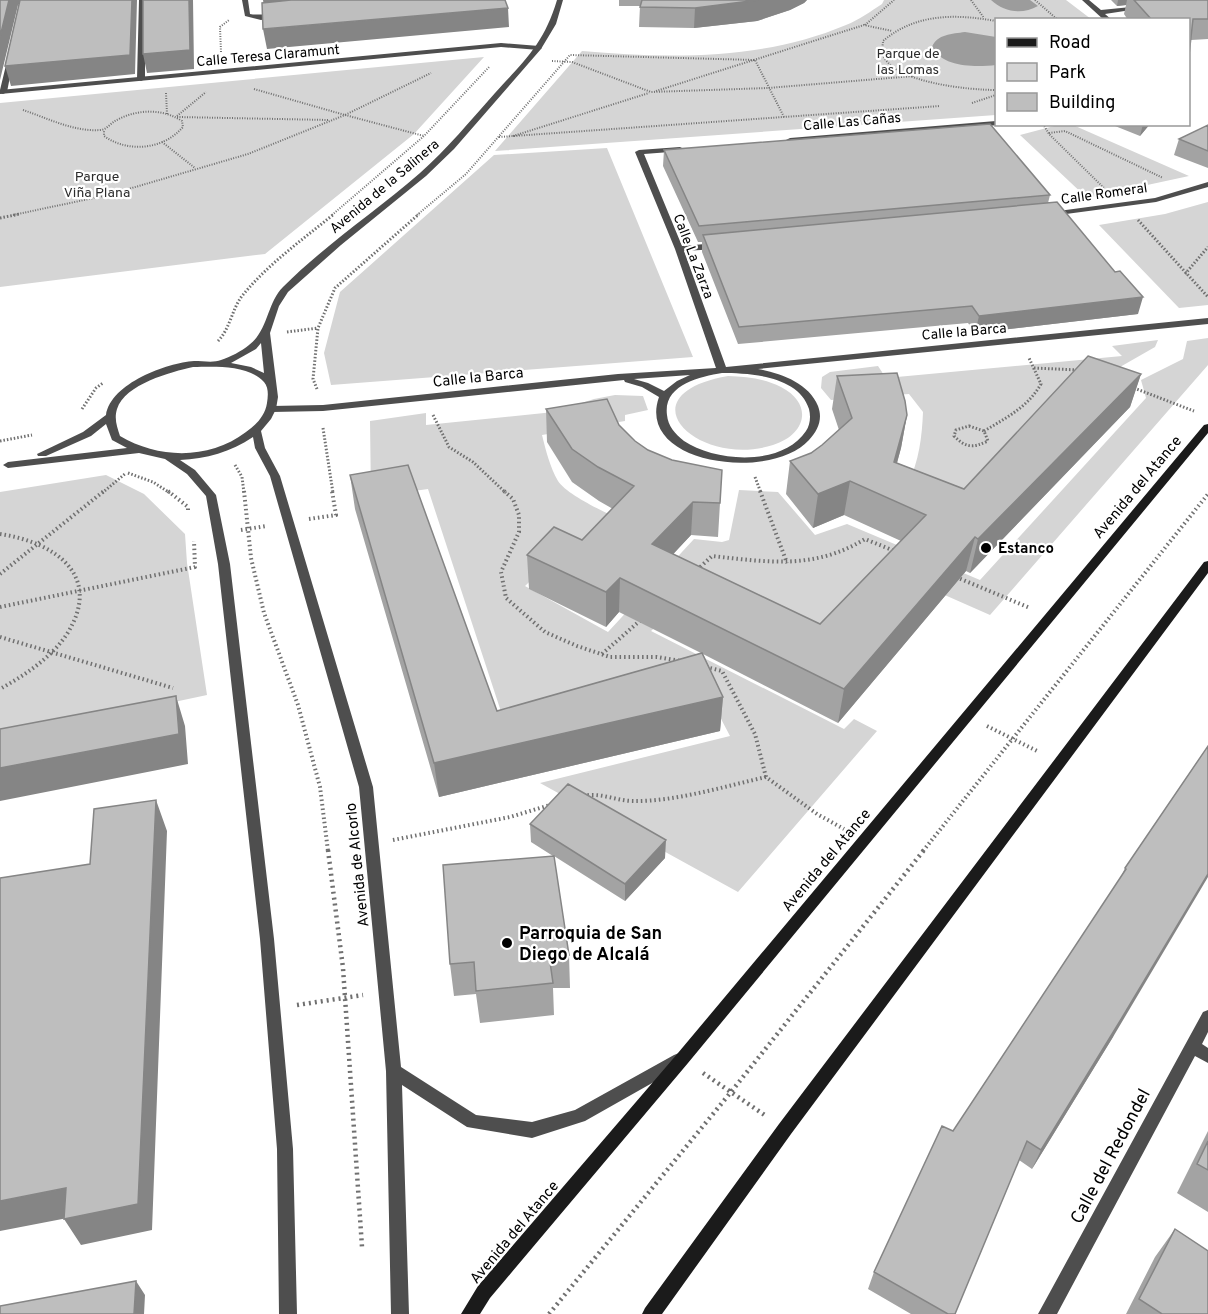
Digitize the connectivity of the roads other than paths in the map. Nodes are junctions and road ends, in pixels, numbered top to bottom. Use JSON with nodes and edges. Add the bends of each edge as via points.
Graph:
{"nodes":[{"id":1,"x":142,"y":0,"type":"edge"},
{"id":2,"x":245,"y":0,"type":"edge"},
{"id":3,"x":560,"y":0,"type":"edge"},
{"id":4,"x":1085,"y":0,"type":"edge"},
{"id":5,"x":1149,"y":7,"type":"edge"},
{"id":6,"x":1101,"y":12,"type":"junction"},
{"id":7,"x":285,"y":16,"type":"edge"},
{"id":8,"x":1107,"y":18,"type":"edge"},
{"id":9,"x":539,"y":48,"type":"junction"},
{"id":10,"x":12,"y":52,"type":"edge"},
{"id":11,"x":141,"y":79,"type":"junction"},
{"id":12,"x":2,"y":92,"type":"edge"},
{"id":13,"x":995,"y":123,"type":"edge"},
{"id":14,"x":782,"y":141,"type":"edge"},
{"id":15,"x":686,"y":148,"type":"edge"},
{"id":16,"x":1208,"y":184,"type":"edge"},
{"id":17,"x":1043,"y":215,"type":"edge"},
{"id":18,"x":729,"y":244,"type":"edge"},
{"id":19,"x":679,"y":249,"type":"junction"},
{"id":20,"x":1208,"y":321,"type":"edge"},
{"id":21,"x":265,"y":333,"type":"junction"},
{"id":22,"x":808,"y":359,"type":"junction"},
{"id":23,"x":222,"y":364,"type":"junction"},
{"id":24,"x":722,"y":370,"type":"junction"},
{"id":25,"x":618,"y":377,"type":"junction"},
{"id":26,"x":270,"y":382,"type":"junction"},
{"id":27,"x":788,"y":382,"type":"junction"},
{"id":28,"x":665,"y":396,"type":"junction"},
{"id":29,"x":272,"y":409,"type":"junction"},
{"id":30,"x":109,"y":417,"type":"junction"},
{"id":31,"x":1208,"y":427,"type":"edge"},
{"id":32,"x":256,"y":430,"type":"junction"},
{"id":33,"x":138,"y":450,"type":"junction"},
{"id":34,"x":168,"y":456,"type":"junction"},
{"id":35,"x":4,"y":466,"type":"edge"},
{"id":36,"x":1208,"y":565,"type":"edge"},
{"id":37,"x":1208,"y":1017,"type":"edge"},
{"id":38,"x":1192,"y":1046,"type":"junction"},
{"id":39,"x":1208,"y":1056,"type":"edge"},
{"id":40,"x":683,"y":1058,"type":"junction"},
{"id":41,"x":394,"y":1071,"type":"junction"},
{"id":42,"x":288,"y":1314,"type":"edge"},
{"id":43,"x":400,"y":1314,"type":"edge"},
{"id":44,"x":470,"y":1314,"type":"edge"},
{"id":45,"x":651,"y":1314,"type":"edge"},
{"id":46,"x":1047,"y":1314,"type":"edge"}],
"edges":[{"from":1,"to":11,"type":"street"},
{"from":2,"to":7,"type":"street","via":[[247,15]]},
{"from":3,"to":9,"type":"street","name":"Avenida de la Salinera","via":[[553,24]]},
{"from":4,"to":6,"type":"street"},
{"from":5,"to":6,"type":"street"},
{"from":6,"to":8,"type":"street"},
{"from":9,"to":11,"type":"street","name":"Calle Teresa Claramunt","via":[[501,45]]},
{"from":9,"to":21,"type":"street","name":"Avenida de la Salinera","via":[[435,163],[285,290]]},
{"from":10,"to":12,"type":"street"},
{"from":11,"to":12,"type":"street","name":"Calle Teresa Claramunt"},
{"from":13,"to":14,"type":"street","name":"Calle Las Cañas"},
{"from":15,"to":19,"type":"street","name":"Calle La Zarza","via":[[639,152]]},
{"from":16,"to":17,"type":"street","name":"Calle Romeral","via":[[1156,200]]},
{"from":18,"to":19,"type":"street"},
{"from":19,"to":24,"type":"street","name":"Calle La Zarza"},
{"from":20,"to":22,"type":"street","name":"Calle la Barca"},
{"from":21,"to":23,"type":"street","name":"Avenida de la Salinera","via":[[244,354]]},
{"from":21,"to":26,"type":"street","name":"Avenida de la Salinera"},
{"from":22,"to":24,"type":"street","name":"Calle la Barca"},
{"from":22,"to":27,"type":"street"},
{"from":23,"to":26,"type":"street","via":[[253,371]]},
{"from":23,"to":30,"type":"street","via":[[193,364],[150,376],[120,396]]},
{"from":24,"to":25,"type":"street","name":"Calle la Barca"},
{"from":24,"to":27,"type":"street","name":"Calle la Barca","via":[[768,374]]},
{"from":24,"to":28,"type":"street","name":"Calle la Barca","via":[[678,383]]},
{"from":25,"to":28,"type":"street"},
{"from":25,"to":29,"type":"street","name":"Calle la Barca","via":[[345,406]]},
{"from":26,"to":29,"type":"street","name":"Avenida de la Salinera"},
{"from":27,"to":28,"type":"street","name":"Calle la Barca","via":[[805,393],[815,407],[816,422],[810,436],[774,457],[749,460],[721,459],[696,452],[676,440],[664,426],[660,411]]},
{"from":29,"to":32,"type":"street"},
{"from":30,"to":33,"type":"street","via":[[116,438]]},
{"from":30,"to":35,"type":"street","via":[[67,444]]},
{"from":31,"to":40,"type":"main road","name":"Avenida del Atance"},
{"from":32,"to":34,"type":"street","via":[[217,451]]},
{"from":32,"to":41,"type":"street","name":"Avenida de Alcorlo","via":[[260,448],[275,476],[366,787]]},
{"from":33,"to":34,"type":"street"},
{"from":33,"to":35,"type":"street"},
{"from":34,"to":42,"type":"street","via":[[192,472],[211,495],[224,564],[249,769],[285,1149]]},
{"from":36,"to":45,"type":"main road"},
{"from":37,"to":38,"type":"street","name":"Calle del Redondel"},
{"from":38,"to":39,"type":"street"},
{"from":38,"to":46,"type":"street","name":"Calle del Redondel"},
{"from":40,"to":41,"type":"street","via":[[579,1116],[532,1131],[473,1122]]},
{"from":40,"to":44,"type":"main road","name":"Avenida del Atance","via":[[483,1292]]},
{"from":41,"to":43,"type":"street","name":"Avenida de Alcorlo"}]}
